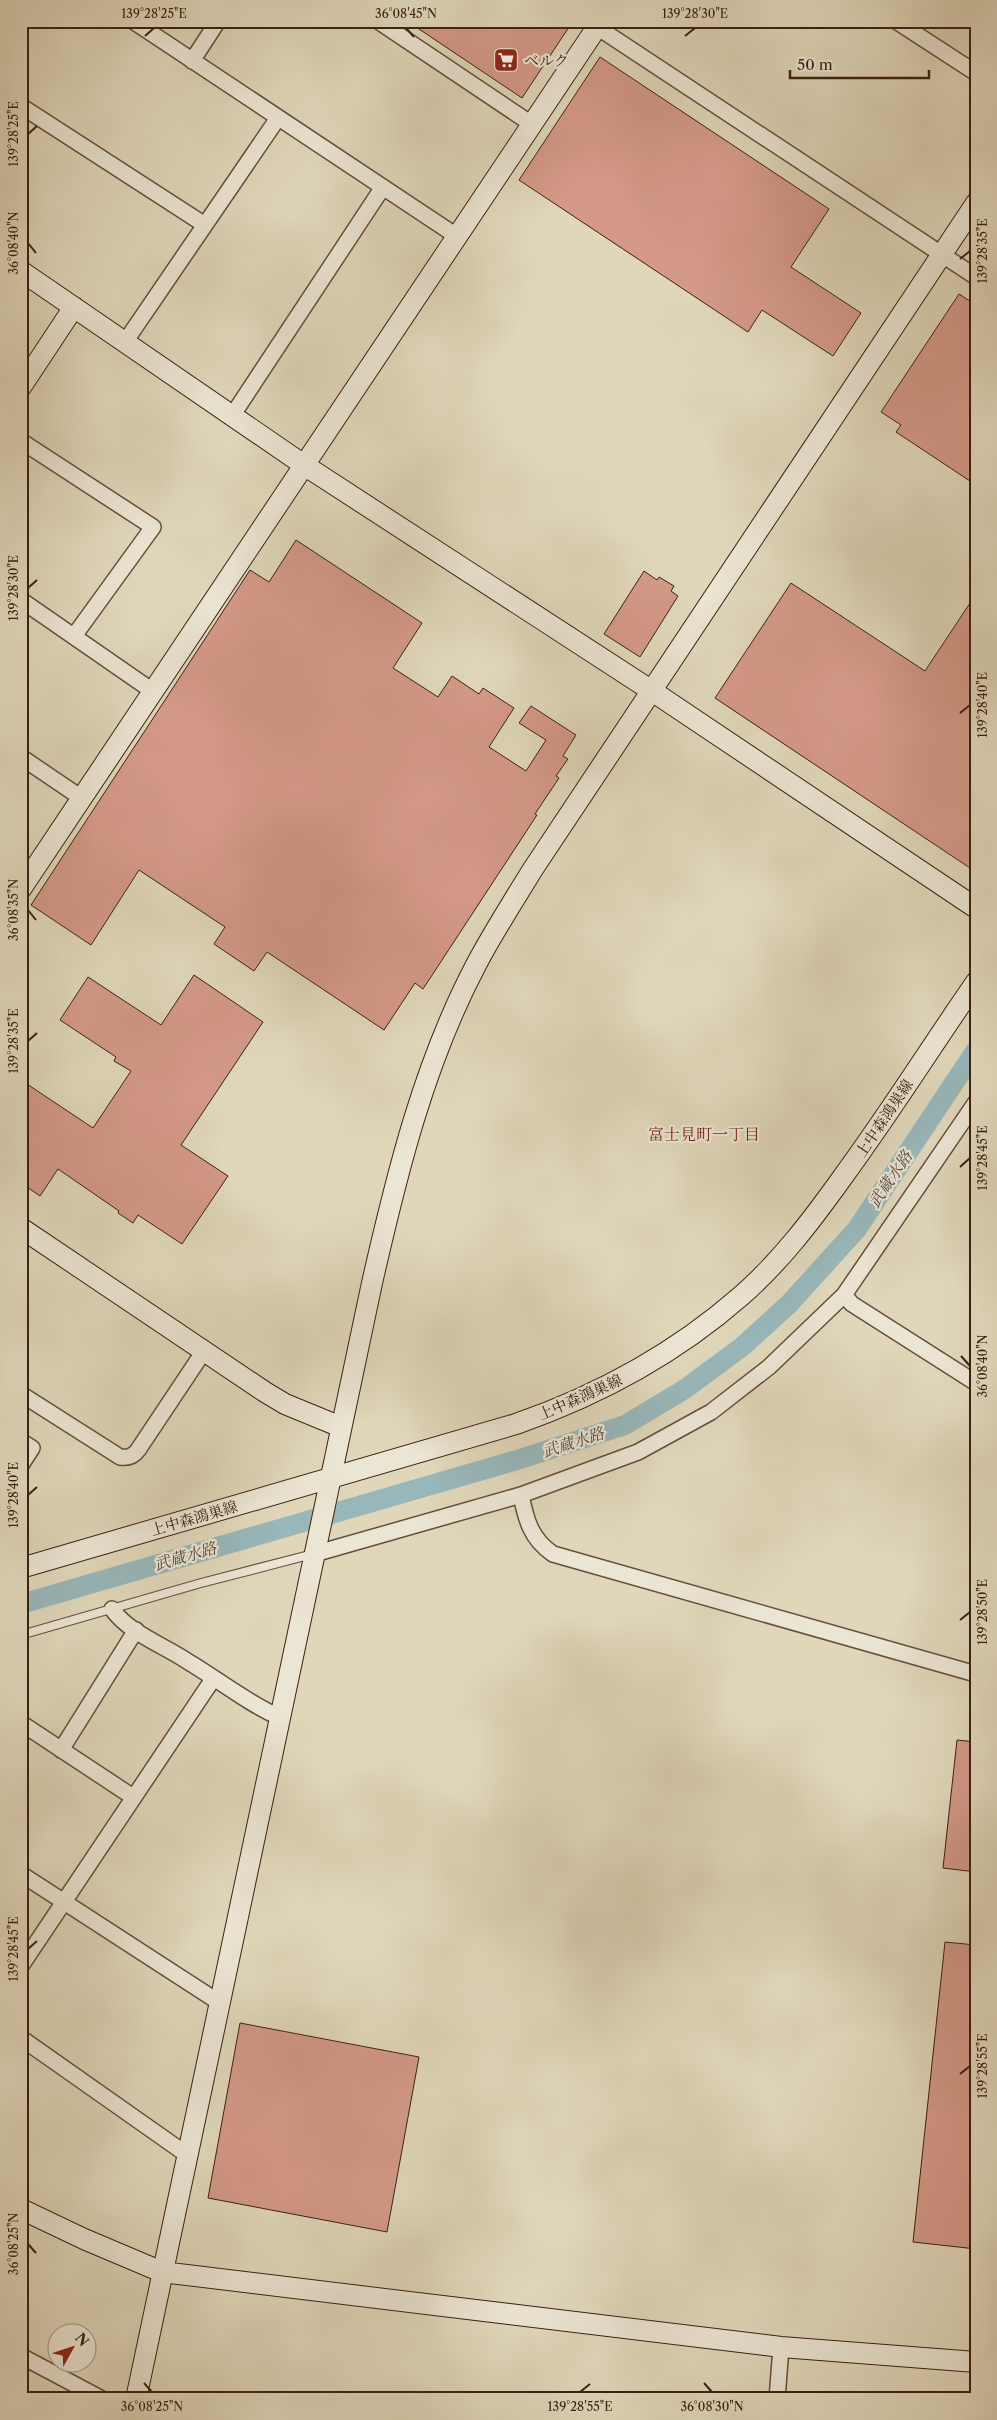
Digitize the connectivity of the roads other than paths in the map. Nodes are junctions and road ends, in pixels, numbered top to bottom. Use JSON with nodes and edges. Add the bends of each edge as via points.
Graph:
{"nodes":[{"id":1,"x":133,"y":21,"type":"edge"},
{"id":2,"x":218,"y":21,"type":"edge"},
{"id":3,"x":378,"y":21,"type":"edge"},
{"id":4,"x":896,"y":21,"type":"edge"},
{"id":5,"x":599,"y":24,"type":"edge"},
{"id":6,"x":192,"y":61,"type":"junction"},
{"id":7,"x":976,"y":73,"type":"edge"},
{"id":8,"x":21,"y":106,"type":"edge"},
{"id":9,"x":278,"y":118,"type":"junction"},
{"id":10,"x":533,"y":125,"type":"junction"},
{"id":11,"x":382,"y":187,"type":"junction"},
{"id":12,"x":976,"y":202,"type":"edge"},
{"id":13,"x":205,"y":225,"type":"junction"},
{"id":14,"x":458,"y":237,"type":"junction"},
{"id":15,"x":941,"y":255,"type":"junction"},
{"id":16,"x":21,"y":271,"type":"edge"},
{"id":17,"x":976,"y":277,"type":"edge"},
{"id":18,"x":74,"y":307,"type":"junction"},
{"id":19,"x":125,"y":342,"type":"junction"},
{"id":20,"x":21,"y":387,"type":"edge"},
{"id":21,"x":232,"y":416,"type":"junction"},
{"id":22,"x":21,"y":442,"type":"edge"},
{"id":23,"x":304,"y":465,"type":"junction"},
{"id":24,"x":21,"y":600,"type":"edge"},
{"id":25,"x":74,"y":636,"type":"junction"},
{"id":26,"x":652,"y":691,"type":"junction"},
{"id":27,"x":154,"y":692,"type":"junction"},
{"id":28,"x":21,"y":757,"type":"edge"},
{"id":29,"x":83,"y":799,"type":"junction"},
{"id":30,"x":21,"y":889,"type":"edge"},
{"id":31,"x":976,"y":908,"type":"edge"},
{"id":32,"x":976,"y":982,"type":"edge"},
{"id":33,"x":976,"y":1102,"type":"edge"},
{"id":34,"x":21,"y":1228,"type":"edge"},
{"id":35,"x":844,"y":1295,"type":"junction"},
{"id":36,"x":204,"y":1351,"type":"junction"},
{"id":37,"x":976,"y":1383,"type":"edge"},
{"id":38,"x":21,"y":1394,"type":"edge"},
{"id":39,"x":341,"y":1427,"type":"junction"},
{"id":40,"x":21,"y":1441,"type":"edge"},
{"id":41,"x":21,"y":1465,"type":"edge"},
{"id":42,"x":331,"y":1478,"type":"junction"},
{"id":43,"x":521,"y":1495,"type":"junction"},
{"id":44,"x":316,"y":1545,"type":"junction"},
{"id":45,"x":21,"y":1568,"type":"edge"},
{"id":46,"x":112,"y":1609,"type":"junction"},
{"id":47,"x":136,"y":1630,"type":"junction"},
{"id":48,"x":21,"y":1635,"type":"edge"},
{"id":49,"x":976,"y":1674,"type":"edge"},
{"id":50,"x":213,"y":1679,"type":"junction"},
{"id":51,"x":281,"y":1718,"type":"junction"},
{"id":52,"x":21,"y":1723,"type":"edge"},
{"id":53,"x":62,"y":1750,"type":"junction"},
{"id":54,"x":133,"y":1797,"type":"junction"},
{"id":55,"x":21,"y":1874,"type":"edge"},
{"id":56,"x":64,"y":1902,"type":"junction"},
{"id":57,"x":21,"y":1966,"type":"edge"},
{"id":58,"x":220,"y":2003,"type":"junction"},
{"id":59,"x":21,"y":2038,"type":"edge"},
{"id":60,"x":186,"y":2154,"type":"junction"},
{"id":61,"x":21,"y":2209,"type":"edge"},
{"id":62,"x":162,"y":2272,"type":"junction"},
{"id":63,"x":782,"y":2347,"type":"junction"},
{"id":64,"x":21,"y":2356,"type":"edge"},
{"id":65,"x":976,"y":2362,"type":"edge"},
{"id":66,"x":102,"y":2399,"type":"edge"},
{"id":67,"x":136,"y":2399,"type":"edge"},
{"id":68,"x":777,"y":2399,"type":"edge"}],
"edges":[{"from":1,"to":6,"type":"street"},
{"from":2,"to":6,"type":"street"},
{"from":3,"to":10,"type":"street"},
{"from":4,"to":7,"type":"street"},
{"from":5,"to":10,"type":"street"},
{"from":5,"to":15,"type":"street"},
{"from":6,"to":9,"type":"street"},
{"from":8,"to":13,"type":"street"},
{"from":9,"to":11,"type":"street"},
{"from":9,"to":13,"type":"street"},
{"from":10,"to":14,"type":"street"},
{"from":11,"to":14,"type":"street"},
{"from":11,"to":21,"type":"street"},
{"from":12,"to":15,"type":"street"},
{"from":13,"to":19,"type":"street"},
{"from":14,"to":23,"type":"street"},
{"from":15,"to":17,"type":"street"},
{"from":15,"to":26,"type":"street"},
{"from":16,"to":18,"type":"street"},
{"from":18,"to":19,"type":"street"},
{"from":18,"to":20,"type":"street"},
{"from":19,"to":21,"type":"street"},
{"from":21,"to":23,"type":"street"},
{"from":22,"to":25,"type":"street","via":[[153,527]]},
{"from":23,"to":26,"type":"street"},
{"from":23,"to":27,"type":"street"},
{"from":24,"to":25,"type":"street"},
{"from":25,"to":27,"type":"street"},
{"from":26,"to":31,"type":"street"},
{"from":26,"to":39,"type":"street","via":[[533,868],[476,964],[445,1034],[408,1132]]},
{"from":27,"to":29,"type":"street"},
{"from":28,"to":29,"type":"street"},
{"from":29,"to":30,"type":"street"},
{"from":32,"to":42,"type":"street","name":"上中森鴻巣線","via":[[816,1213],[761,1276],[716,1316],[644,1366],[568,1404],[499,1429]]},
{"from":33,"to":35,"type":"street"},
{"from":34,"to":36,"type":"street"},
{"from":35,"to":37,"type":"street","via":[[852,1304]]},
{"from":35,"to":43,"type":"street","via":[[769,1367],[711,1412],[638,1452]]},
{"from":36,"to":38,"type":"street","via":[[138,1450],[129,1457],[120,1456]]},
{"from":36,"to":39,"type":"street","via":[[285,1404]]},
{"from":39,"to":42,"type":"street"},
{"from":40,"to":41,"type":"street","via":[[32,1448]]},
{"from":42,"to":44,"type":"street"},
{"from":42,"to":45,"type":"street","name":"上中森鴻巣線"},
{"from":43,"to":44,"type":"street"},
{"from":43,"to":49,"type":"street","via":[[531,1533],[540,1546],[553,1554]]},
{"from":44,"to":46,"type":"lane"},
{"from":44,"to":51,"type":"street"},
{"from":46,"to":47,"type":"street","via":[[121,1621]]},
{"from":46,"to":48,"type":"lane"},
{"from":47,"to":50,"type":"street"},
{"from":47,"to":53,"type":"street"},
{"from":50,"to":51,"type":"street","via":[[256,1707]]},
{"from":50,"to":54,"type":"street"},
{"from":51,"to":58,"type":"street"},
{"from":52,"to":53,"type":"street"},
{"from":53,"to":54,"type":"street"},
{"from":54,"to":56,"type":"street"},
{"from":55,"to":56,"type":"street"},
{"from":56,"to":57,"type":"street"},
{"from":56,"to":58,"type":"street"},
{"from":58,"to":60,"type":"street"},
{"from":59,"to":60,"type":"street"},
{"from":60,"to":62,"type":"street"},
{"from":61,"to":62,"type":"street"},
{"from":62,"to":63,"type":"street"},
{"from":62,"to":67,"type":"street"},
{"from":63,"to":65,"type":"street"},
{"from":63,"to":68,"type":"street"},
{"from":64,"to":66,"type":"street"}]}
